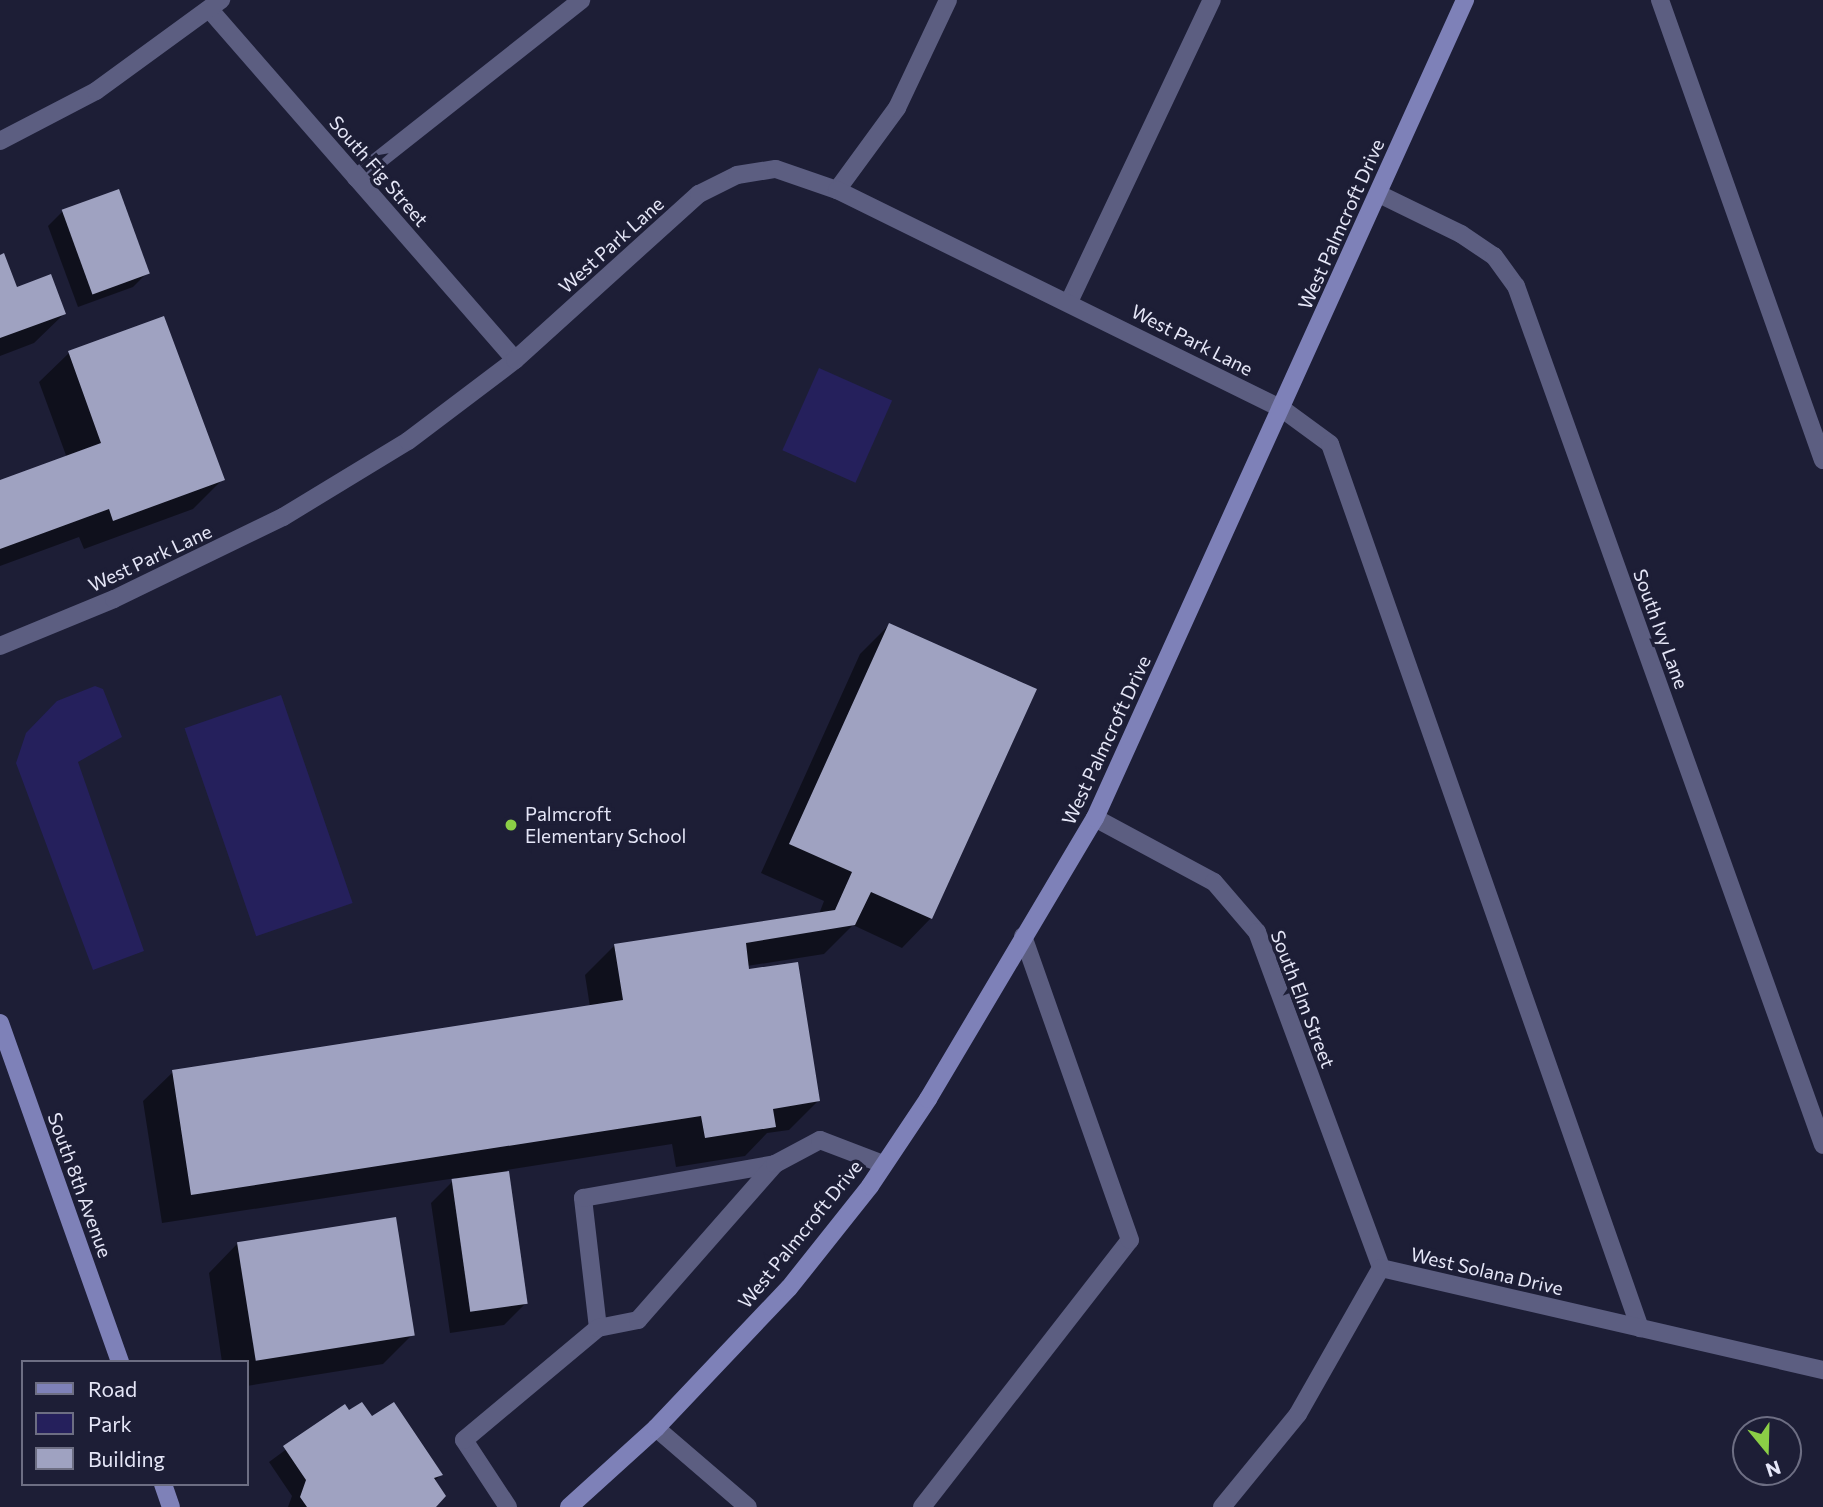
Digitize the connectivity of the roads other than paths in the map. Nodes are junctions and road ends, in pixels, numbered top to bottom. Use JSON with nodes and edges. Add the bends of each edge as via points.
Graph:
{"nodes":[{"id":1,"x":581,"y":0,"type":"edge"},
{"id":2,"x":948,"y":0,"type":"edge"},
{"id":3,"x":1212,"y":0,"type":"edge"},
{"id":4,"x":1465,"y":0,"type":"edge"},
{"id":5,"x":1660,"y":0,"type":"edge"},
{"id":6,"x":216,"y":5,"type":"edge"},
{"id":7,"x":0,"y":141,"type":"edge"},
{"id":8,"x":356,"y":178,"type":"junction"},
{"id":9,"x":837,"y":190,"type":"junction"},
{"id":10,"x":1379,"y":194,"type":"junction"},
{"id":11,"x":1069,"y":302,"type":"junction"},
{"id":12,"x":515,"y":360,"type":"junction"},
{"id":13,"x":1281,"y":408,"type":"junction"},
{"id":14,"x":1823,"y":460,"type":"edge"},
{"id":15,"x":0,"y":646,"type":"edge"},
{"id":16,"x":1095,"y":818,"type":"junction"},
{"id":17,"x":1023,"y":936,"type":"junction"},
{"id":18,"x":0,"y":1023,"type":"edge"},
{"id":19,"x":1823,"y":1145,"type":"edge"},
{"id":20,"x":775,"y":1164,"type":"junction"},
{"id":21,"x":883,"y":1164,"type":"junction"},
{"id":22,"x":1381,"y":1268,"type":"junction"},
{"id":23,"x":598,"y":1328,"type":"junction"},
{"id":24,"x":1640,"y":1328,"type":"junction"},
{"id":25,"x":119,"y":1360,"type":"edge"},
{"id":26,"x":1823,"y":1370,"type":"edge"},
{"id":27,"x":656,"y":1428,"type":"junction"},
{"id":28,"x":164,"y":1486,"type":"edge"},
{"id":29,"x":172,"y":1507,"type":"edge"},
{"id":30,"x":508,"y":1507,"type":"edge"},
{"id":31,"x":569,"y":1507,"type":"edge"},
{"id":32,"x":748,"y":1507,"type":"edge"},
{"id":33,"x":922,"y":1507,"type":"edge"},
{"id":34,"x":1222,"y":1507,"type":"edge"}],
"edges":[{"from":1,"to":8,"type":"street"},
{"from":2,"to":9,"type":"street","via":[[897,108]]},
{"from":3,"to":11,"type":"street"},
{"from":4,"to":10,"type":"street","name":"West Palmcroft Drive"},
{"from":5,"to":14,"type":"street"},
{"from":6,"to":7,"type":"street","via":[[96,91]]},
{"from":6,"to":8,"type":"street","name":"South Fig Street"},
{"from":8,"to":12,"type":"street","name":"South Fig Street"},
{"from":9,"to":11,"type":"street","name":"West Park Lane"},
{"from":9,"to":12,"type":"street","name":"West Park Lane","via":[[776,169],[737,175],[699,194]]},
{"from":10,"to":13,"type":"street","name":"West Palmcroft Drive"},
{"from":10,"to":19,"type":"street","name":"South Ivy Lane","via":[[1494,256],[1516,286]]},
{"from":11,"to":13,"type":"street","name":"West Park Lane"},
{"from":12,"to":15,"type":"street","name":"West Park Lane","via":[[408,441],[283,517],[114,599]]},
{"from":13,"to":16,"type":"street","name":"West Palmcroft Drive"},
{"from":13,"to":24,"type":"street","name":"West Park Lane","via":[[1330,444]]},
{"from":16,"to":17,"type":"street","name":"West Palmcroft Drive"},
{"from":16,"to":22,"type":"street","name":"South Elm Street","via":[[1214,882],[1257,932]]},
{"from":17,"to":21,"type":"street","name":"West Palmcroft Drive","via":[[928,1099]]},
{"from":17,"to":33,"type":"street","via":[[1130,1240]]},
{"from":18,"to":25,"type":"street","name":"South 8th Avenue"},
{"from":20,"to":21,"type":"street","via":[[820,1140]]},
{"from":20,"to":23,"type":"street","via":[[638,1320]]},
{"from":20,"to":23,"type":"street","via":[[583,1198]]},
{"from":21,"to":27,"type":"street","name":"West Palmcroft Drive","via":[[789,1289]]},
{"from":22,"to":24,"type":"street","name":"West Solana Drive"},
{"from":22,"to":34,"type":"street","name":"West Solana Drive","via":[[1298,1414]]},
{"from":23,"to":30,"type":"street","via":[[464,1440]]},
{"from":24,"to":26,"type":"street","name":"West Solana Drive"},
{"from":27,"to":31,"type":"street","name":"West Palmcroft Drive"},
{"from":27,"to":32,"type":"street"},
{"from":28,"to":29,"type":"street"}]}
